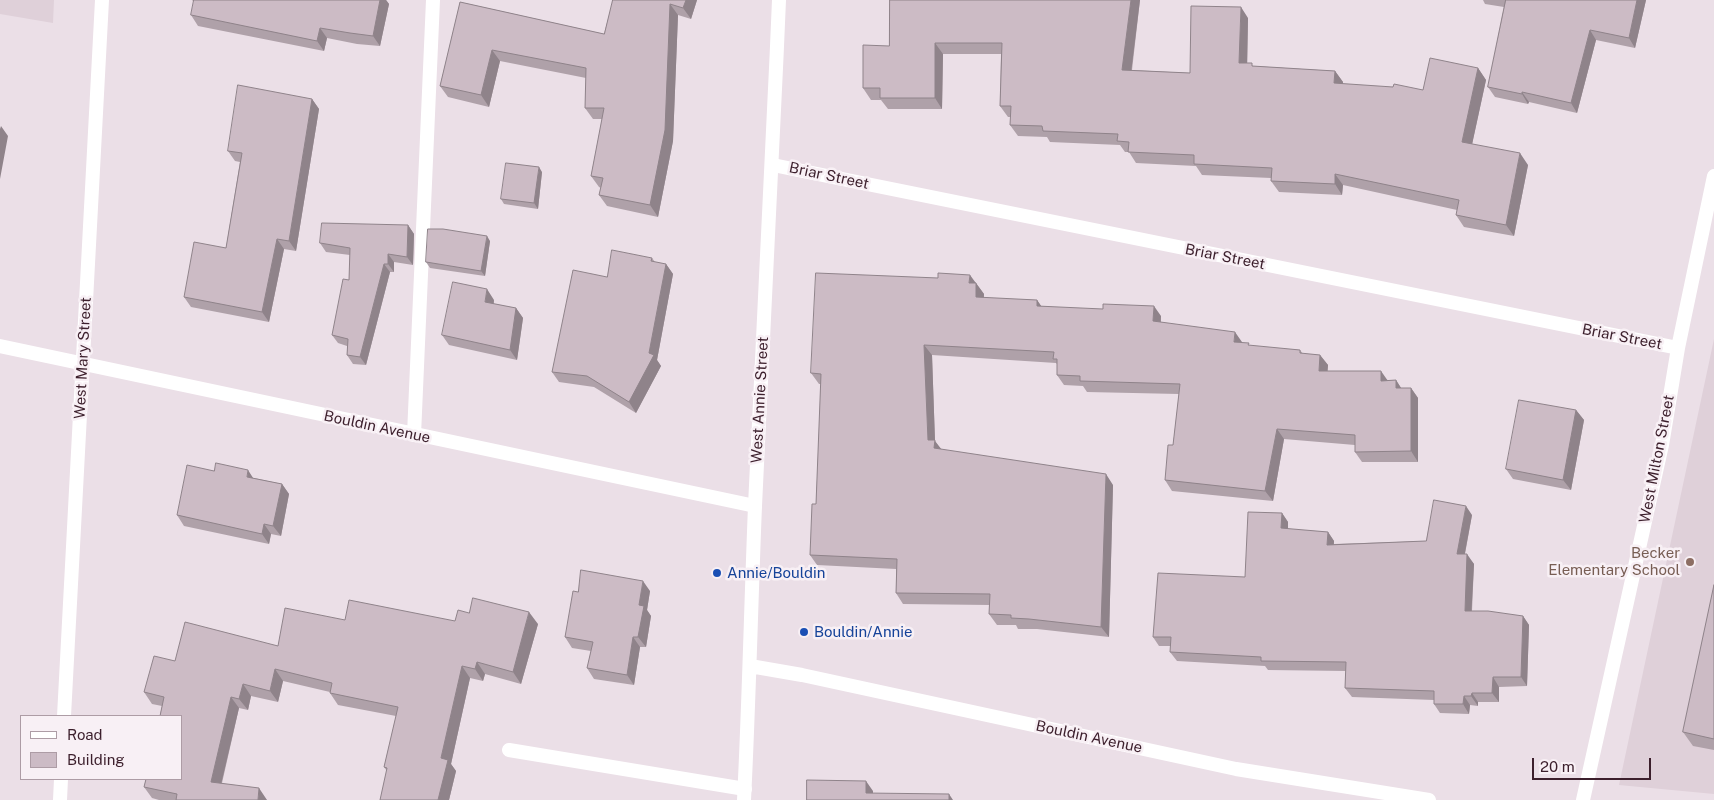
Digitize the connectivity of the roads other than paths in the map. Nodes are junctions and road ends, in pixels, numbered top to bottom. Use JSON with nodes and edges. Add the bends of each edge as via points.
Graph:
{"nodes":[{"id":1,"x":102,"y":0,"type":"edge"},
{"id":2,"x":433,"y":0,"type":"edge"},
{"id":3,"x":779,"y":0,"type":"edge"},
{"id":4,"x":772,"y":165,"type":"junction"},
{"id":5,"x":1714,"y":176,"type":"edge"},
{"id":6,"x":0,"y":346,"type":"edge"},
{"id":7,"x":1678,"y":348,"type":"junction"},
{"id":8,"x":83,"y":364,"type":"junction"},
{"id":9,"x":414,"y":434,"type":"junction"},
{"id":10,"x":755,"y":506,"type":"junction"},
{"id":11,"x":750,"y":666,"type":"junction"},
{"id":12,"x":64,"y":715,"type":"edge"},
{"id":13,"x":509,"y":750,"type":"dead end"},
{"id":14,"x":61,"y":780,"type":"edge"},
{"id":15,"x":744,"y":794,"type":"edge"},
{"id":16,"x":60,"y":800,"type":"edge"},
{"id":17,"x":1429,"y":800,"type":"edge"},
{"id":18,"x":1583,"y":800,"type":"edge"}],
"edges":[{"from":1,"to":8,"type":"street","name":"West Mary Street"},
{"from":2,"to":9,"type":"street"},
{"from":3,"to":4,"type":"street","name":"West Annie Street"},
{"from":4,"to":7,"type":"street","name":"Briar Street"},
{"from":4,"to":10,"type":"street","name":"West Annie Street"},
{"from":5,"to":7,"type":"street","name":"West Milton Street"},
{"from":6,"to":8,"type":"street","name":"Bouldin Avenue"},
{"from":7,"to":18,"type":"street","name":"West Milton Street","via":[[1662,445]]},
{"from":8,"to":9,"type":"street","name":"Bouldin Avenue"},
{"from":8,"to":12,"type":"street","name":"West Mary Street"},
{"from":9,"to":10,"type":"street","name":"Bouldin Avenue"},
{"from":10,"to":11,"type":"street","name":"West Annie Street"},
{"from":11,"to":15,"type":"street","name":"West Annie Street"},
{"from":11,"to":17,"type":"street","name":"Bouldin Avenue","via":[[1236,769]]},
{"from":13,"to":15,"type":"street"},
{"from":14,"to":16,"type":"street"}]}
